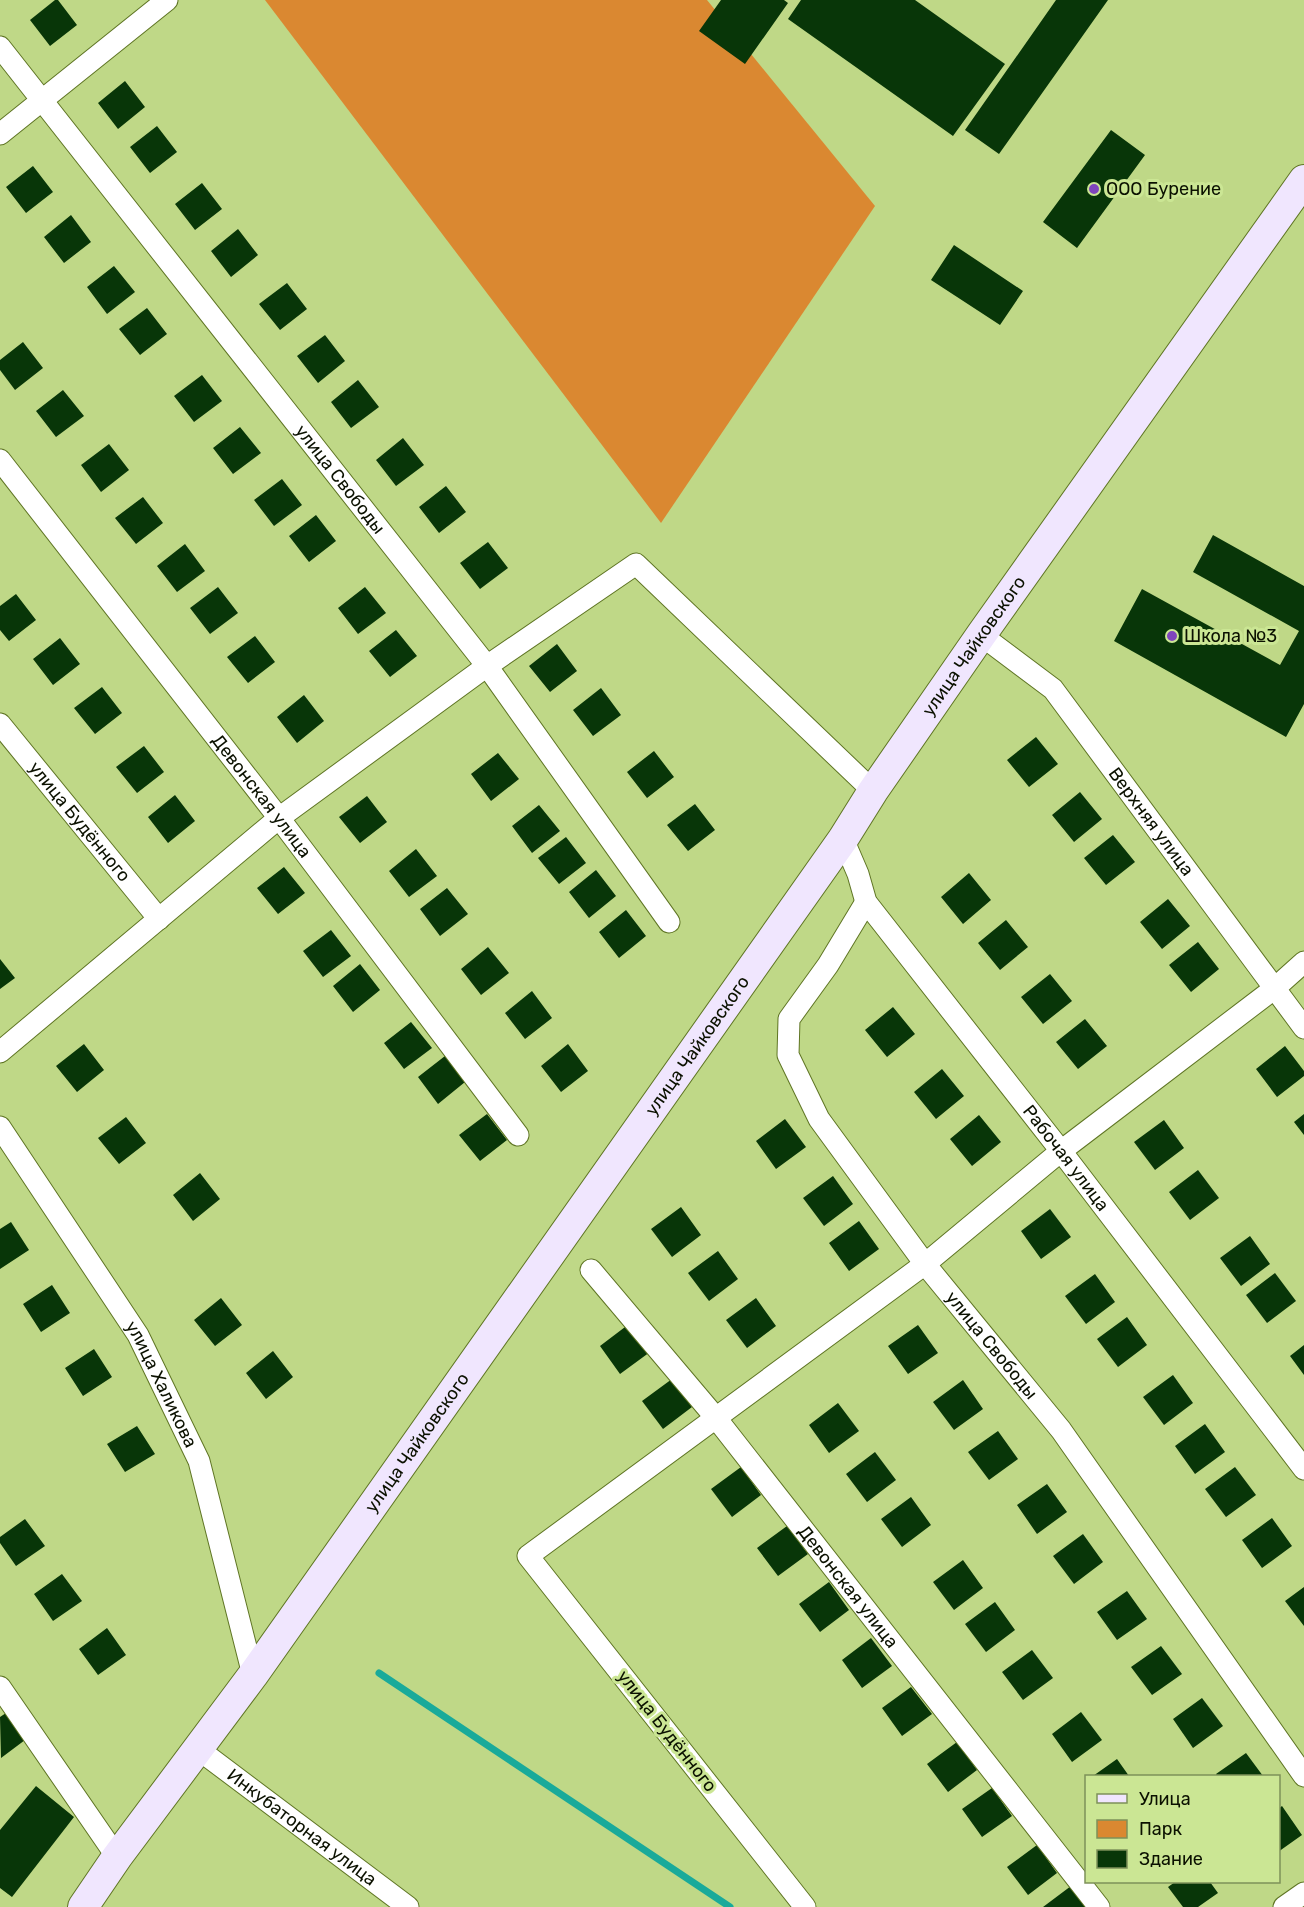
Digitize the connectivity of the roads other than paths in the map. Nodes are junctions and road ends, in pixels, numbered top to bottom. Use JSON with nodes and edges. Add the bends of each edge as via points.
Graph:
{"nodes":[{"id":1,"x":167,"y":0,"type":"edge"},
{"id":2,"x":0,"y":47,"type":"edge"},
{"id":3,"x":42,"y":102,"type":"junction"},
{"id":4,"x":0,"y":134,"type":"edge"},
{"id":5,"x":1303,"y":184,"type":"edge"},
{"id":6,"x":0,"y":460,"type":"edge"},
{"id":7,"x":981,"y":635,"type":"junction"},
{"id":8,"x":487,"y":666,"type":"junction"},
{"id":9,"x":0,"y":724,"type":"edge"},
{"id":10,"x":873,"y":791,"type":"junction"},
{"id":11,"x":279,"y":818,"type":"junction"},
{"id":12,"x":843,"y":839,"type":"junction"},
{"id":13,"x":866,"y":902,"type":"junction"},
{"id":14,"x":159,"y":919,"type":"junction"},
{"id":15,"x":669,"y":922,"type":"dead end"},
{"id":16,"x":1304,"y":962,"type":"edge"},
{"id":17,"x":1275,"y":988,"type":"junction"},
{"id":18,"x":1304,"y":1028,"type":"edge"},
{"id":19,"x":0,"y":1052,"type":"edge"},
{"id":20,"x":0,"y":1127,"type":"edge"},
{"id":21,"x":518,"y":1135,"type":"dead end"},
{"id":22,"x":1061,"y":1151,"type":"junction"},
{"id":23,"x":925,"y":1264,"type":"junction"},
{"id":24,"x":591,"y":1270,"type":"dead end"},
{"id":25,"x":716,"y":1418,"type":"junction"},
{"id":26,"x":1304,"y":1469,"type":"edge"},
{"id":27,"x":253,"y":1675,"type":"junction"},
{"id":28,"x":0,"y":1687,"type":"edge"},
{"id":29,"x":198,"y":1749,"type":"junction"},
{"id":30,"x":1304,"y":1776,"type":"edge"},
{"id":31,"x":117,"y":1857,"type":"junction"},
{"id":32,"x":1304,"y":1893,"type":"edge"},
{"id":33,"x":83,"y":1907,"type":"edge"},
{"id":34,"x":408,"y":1907,"type":"edge"},
{"id":35,"x":805,"y":1907,"type":"edge"},
{"id":36,"x":1099,"y":1907,"type":"edge"},
{"id":37,"x":1284,"y":1907,"type":"edge"}],
"edges":[{"from":1,"to":3,"type":"street"},
{"from":2,"to":3,"type":"street","name":"улица Свободы"},
{"from":3,"to":4,"type":"street"},
{"from":3,"to":8,"type":"street","name":"улица Свободы"},
{"from":5,"to":7,"type":"main road","name":"улица Чайковского"},
{"from":6,"to":11,"type":"street","name":"Девонская улица"},
{"from":7,"to":10,"type":"main road","name":"улица Чайковского"},
{"from":7,"to":17,"type":"street","name":"Верхняя улица","via":[[1053,689]]},
{"from":8,"to":10,"type":"street","via":[[636,564]]},
{"from":8,"to":11,"type":"street"},
{"from":8,"to":15,"type":"street","name":"улица Свободы"},
{"from":9,"to":14,"type":"street","name":"улица Будённого"},
{"from":10,"to":12,"type":"main road","name":"улица Чайковского"},
{"from":11,"to":14,"type":"street"},
{"from":11,"to":21,"type":"street","name":"Девонская улица"},
{"from":12,"to":13,"type":"street","name":"Рабочая улица"},
{"from":12,"to":27,"type":"main road","name":"улица Чайковского"},
{"from":13,"to":22,"type":"street","name":"Рабочая улица"},
{"from":13,"to":23,"type":"street","name":"улица Свободы","via":[[828,966],[789,1019],[788,1055],[819,1119]]},
{"from":14,"to":19,"type":"street"},
{"from":16,"to":17,"type":"street"},
{"from":17,"to":18,"type":"street","name":"Верхняя улица"},
{"from":17,"to":22,"type":"street"},
{"from":20,"to":27,"type":"street","name":"улица Халикова","via":[[138,1335],[199,1461]]},
{"from":22,"to":23,"type":"street"},
{"from":22,"to":26,"type":"street","name":"Рабочая улица"},
{"from":23,"to":25,"type":"street"},
{"from":23,"to":30,"type":"street","name":"улица Свободы","via":[[1061,1430]]},
{"from":24,"to":25,"type":"street","name":"Девонская улица"},
{"from":25,"to":35,"type":"street","name":"улица Будённого","via":[[528,1556]]},
{"from":25,"to":36,"type":"street","name":"Девонская улица"},
{"from":27,"to":29,"type":"main road","name":"улица Чайковского"},
{"from":28,"to":31,"type":"street"},
{"from":29,"to":31,"type":"main road","name":"улица Чайковского"},
{"from":29,"to":34,"type":"street","name":"Инкубаторная улица"},
{"from":31,"to":33,"type":"main road","name":"улица Чайковского"},
{"from":32,"to":37,"type":"street"}]}
